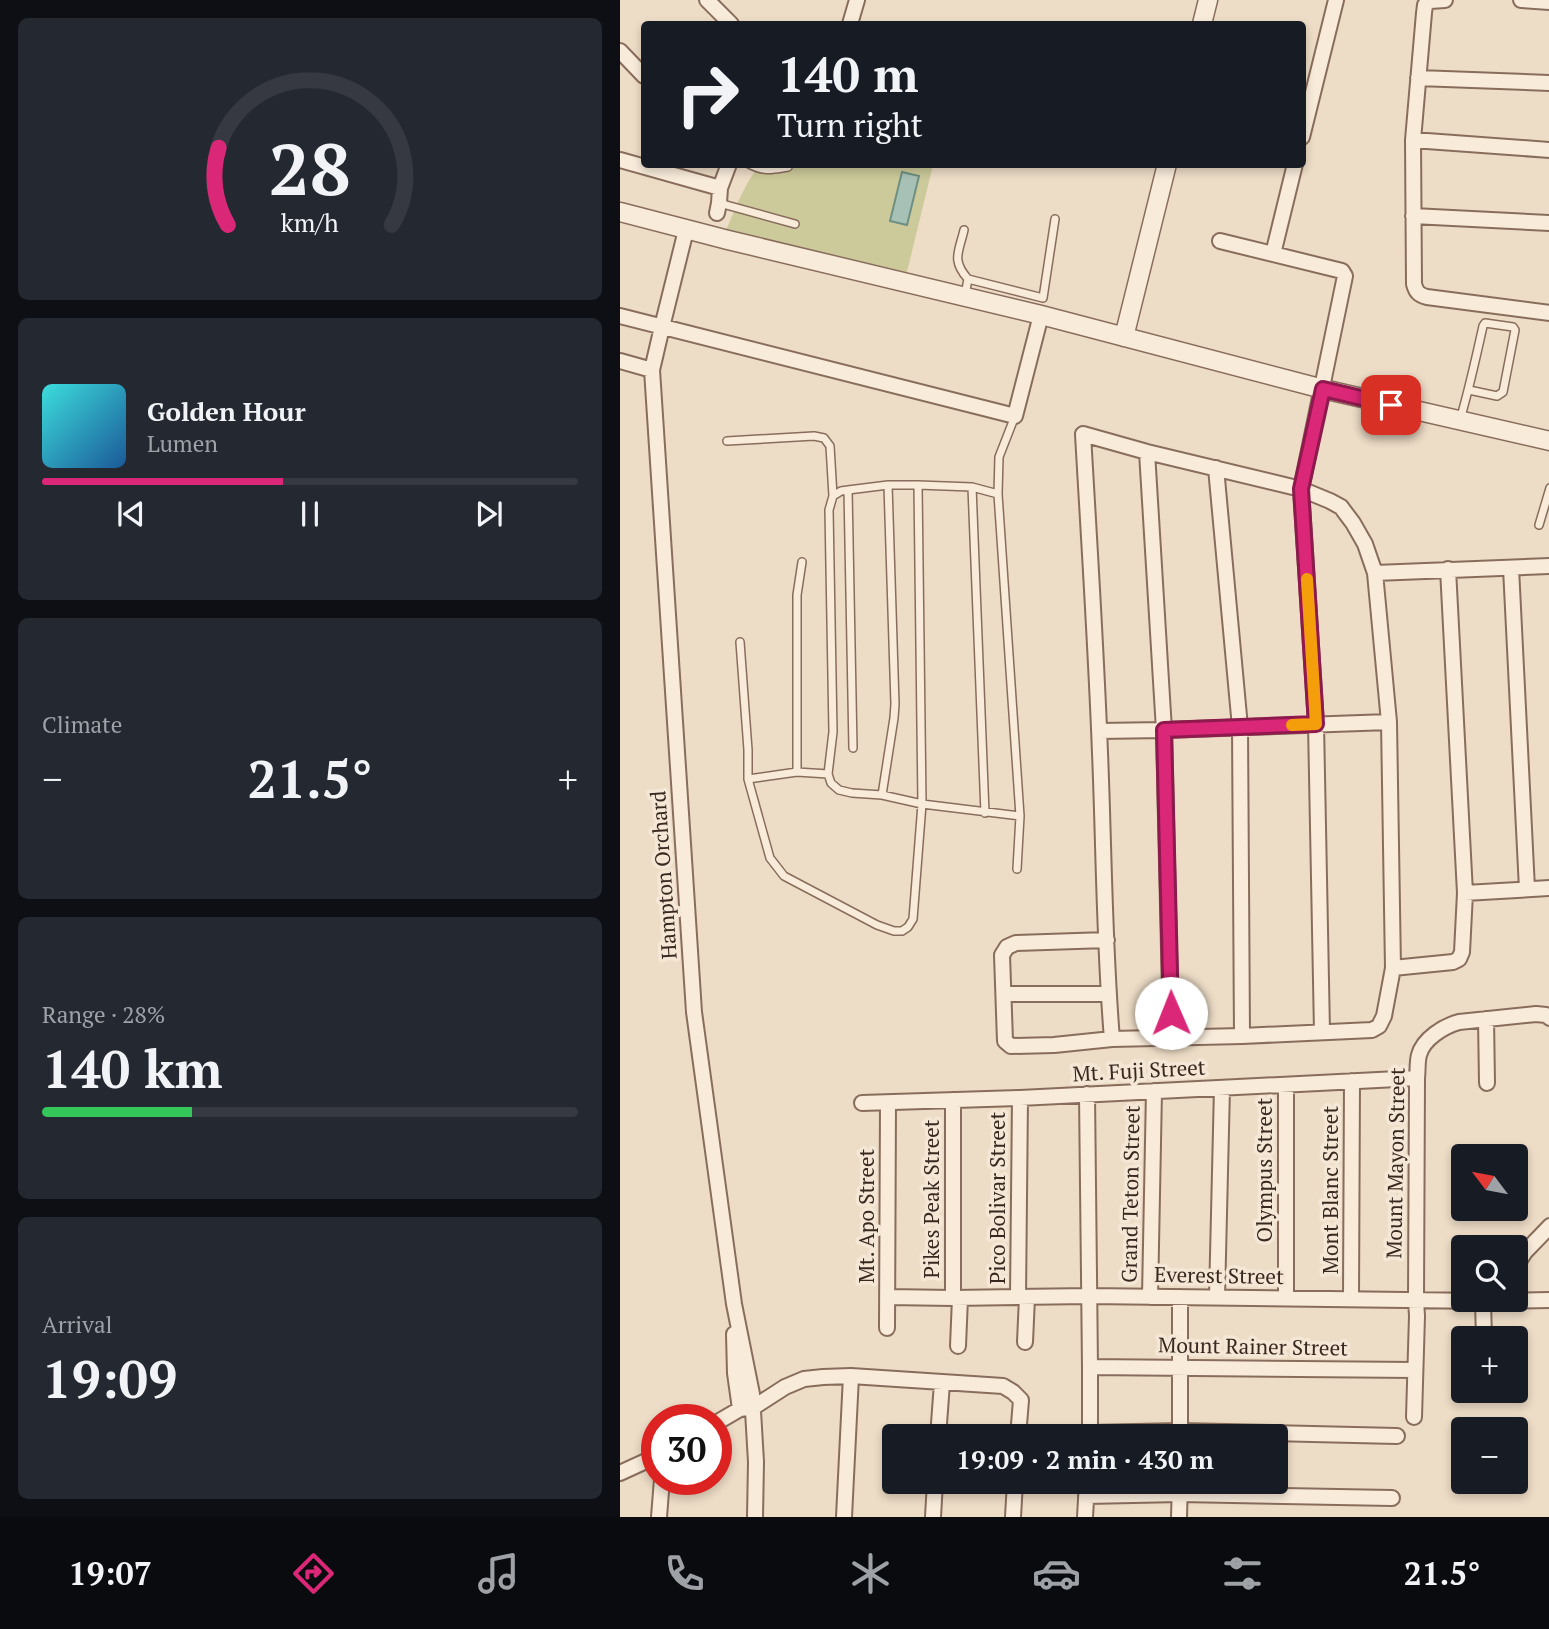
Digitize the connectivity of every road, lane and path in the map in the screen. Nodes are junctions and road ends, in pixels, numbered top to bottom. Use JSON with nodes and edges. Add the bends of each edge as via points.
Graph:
{"nodes":[{"id":1,"x":707,"y":0,"type":"edge"},
{"id":2,"x":857,"y":0,"type":"edge"},
{"id":3,"x":1208,"y":0,"type":"edge"},
{"id":4,"x":1336,"y":0,"type":"edge"},
{"id":5,"x":1445,"y":0,"type":"edge"},
{"id":6,"x":1521,"y":0,"type":"edge"},
{"id":7,"x":1549,"y":2,"type":"edge"},
{"id":8,"x":728,"y":21,"type":"edge"},
{"id":9,"x":851,"y":21,"type":"edge"},
{"id":10,"x":1203,"y":21,"type":"edge"},
{"id":11,"x":620,"y":51,"type":"edge"},
{"id":12,"x":620,"y":71,"type":"edge"},
{"id":13,"x":641,"y":72,"type":"edge"},
{"id":14,"x":1418,"y":78,"type":"junction"},
{"id":15,"x":1549,"y":83,"type":"edge"},
{"id":16,"x":1306,"y":121,"type":"edge"},
{"id":17,"x":1413,"y":140,"type":"junction"},
{"id":18,"x":1549,"y":150,"type":"edge"},
{"id":19,"x":620,"y":160,"type":"edge"},
{"id":20,"x":641,"y":166,"type":"edge"},
{"id":21,"x":649,"y":168,"type":"edge"},
{"id":22,"x":727,"y":168,"type":"edge"},
{"id":23,"x":757,"y":168,"type":"edge"},
{"id":24,"x":783,"y":168,"type":"edge"},
{"id":25,"x":1166,"y":168,"type":"edge"},
{"id":26,"x":1295,"y":168,"type":"edge"},
{"id":27,"x":720,"y":188,"type":"junction"},
{"id":28,"x":718,"y":208,"type":"joint"},
{"id":29,"x":620,"y":212,"type":"edge"},
{"id":30,"x":1413,"y":216,"type":"junction"},
{"id":31,"x":1055,"y":219,"type":"dead end"},
{"id":32,"x":1549,"y":223,"type":"edge"},
{"id":33,"x":795,"y":224,"type":"dead end"},
{"id":34,"x":686,"y":230,"type":"junction"},
{"id":35,"x":964,"y":230,"type":"dead end"},
{"id":36,"x":1220,"y":241,"type":"dead end"},
{"id":37,"x":1273,"y":254,"type":"junction"},
{"id":38,"x":966,"y":287,"type":"junction"},
{"id":39,"x":1042,"y":307,"type":"junction"},
{"id":40,"x":1549,"y":313,"type":"edge"},
{"id":41,"x":620,"y":316,"type":"edge"},
{"id":42,"x":661,"y":327,"type":"junction"},
{"id":43,"x":1124,"y":337,"type":"junction"},
{"id":44,"x":620,"y":361,"type":"edge"},
{"id":45,"x":652,"y":370,"type":"junction"},
{"id":46,"x":1323,"y":389,"type":"junction"},
{"id":47,"x":1469,"y":390,"type":"junction"},
{"id":48,"x":1015,"y":416,"type":"junction"},
{"id":49,"x":1460,"y":421,"type":"junction"},
{"id":50,"x":727,"y":441,"type":"dead end"},
{"id":51,"x":1549,"y":441,"type":"edge"},
{"id":52,"x":1147,"y":452,"type":"junction"},
{"id":53,"x":1216,"y":468,"type":"junction"},
{"id":54,"x":888,"y":485,"type":"junction"},
{"id":55,"x":918,"y":485,"type":"junction"},
{"id":56,"x":972,"y":487,"type":"junction"},
{"id":57,"x":1549,"y":488,"type":"edge"},
{"id":58,"x":848,"y":489,"type":"junction"},
{"id":59,"x":1301,"y":489,"type":"junction"},
{"id":60,"x":998,"y":494,"type":"junction"},
{"id":61,"x":833,"y":496,"type":"junction"},
{"id":62,"x":1539,"y":525,"type":"dead end"},
{"id":63,"x":802,"y":562,"type":"dead end"},
{"id":64,"x":1549,"y":566,"type":"edge"},
{"id":65,"x":1511,"y":568,"type":"junction"},
{"id":66,"x":1448,"y":569,"type":"junction"},
{"id":67,"x":1375,"y":573,"type":"junction"},
{"id":68,"x":740,"y":642,"type":"dead end"},
{"id":69,"x":1389,"y":722,"type":"junction"},
{"id":70,"x":1316,"y":724,"type":"junction"},
{"id":71,"x":1240,"y":727,"type":"junction"},
{"id":72,"x":1164,"y":730,"type":"junction"},
{"id":73,"x":1099,"y":731,"type":"junction"},
{"id":74,"x":853,"y":748,"type":"dead end"},
{"id":75,"x":797,"y":772,"type":"junction"},
{"id":76,"x":828,"y":774,"type":"junction"},
{"id":77,"x":748,"y":779,"type":"junction"},
{"id":78,"x":882,"y":795,"type":"junction"},
{"id":79,"x":922,"y":804,"type":"junction"},
{"id":80,"x":985,"y":813,"type":"junction"},
{"id":81,"x":1020,"y":816,"type":"junction"},
{"id":82,"x":1017,"y":869,"type":"dead end"},
{"id":83,"x":1549,"y":888,"type":"edge"},
{"id":84,"x":1527,"y":889,"type":"junction"},
{"id":85,"x":1465,"y":893,"type":"junction"},
{"id":86,"x":1107,"y":940,"type":"junction"},
{"id":87,"x":1393,"y":968,"type":"junction"},
{"id":88,"x":1003,"y":994,"type":"junction"},
{"id":89,"x":1108,"y":994,"type":"junction"},
{"id":90,"x":1549,"y":1018,"type":"edge"},
{"id":91,"x":1486,"y":1019,"type":"junction"},
{"id":92,"x":1322,"y":1032,"type":"junction"},
{"id":93,"x":1242,"y":1036,"type":"junction"},
{"id":94,"x":1171,"y":1038,"type":"junction"},
{"id":95,"x":1112,"y":1039,"type":"junction"},
{"id":96,"x":1417,"y":1078,"type":"junction"},
{"id":97,"x":1352,"y":1081,"type":"junction"},
{"id":98,"x":1487,"y":1083,"type":"dead end"},
{"id":99,"x":1286,"y":1085,"type":"junction"},
{"id":100,"x":1223,"y":1088,"type":"junction"},
{"id":101,"x":1154,"y":1091,"type":"junction"},
{"id":102,"x":1087,"y":1094,"type":"junction"},
{"id":103,"x":1020,"y":1098,"type":"junction"},
{"id":104,"x":953,"y":1100,"type":"junction"},
{"id":105,"x":862,"y":1103,"type":"dead end"},
{"id":106,"x":888,"y":1103,"type":"junction"},
{"id":107,"x":1549,"y":1226,"type":"edge"},
{"id":108,"x":1528,"y":1249,"type":"edge"},
{"id":109,"x":1090,"y":1296,"type":"junction"},
{"id":110,"x":888,"y":1297,"type":"junction"},
{"id":111,"x":1023,"y":1297,"type":"junction"},
{"id":112,"x":1150,"y":1297,"type":"junction"},
{"id":113,"x":1180,"y":1297,"type":"junction"},
{"id":114,"x":1217,"y":1297,"type":"junction"},
{"id":115,"x":956,"y":1298,"type":"junction"},
{"id":116,"x":1286,"y":1298,"type":"junction"},
{"id":117,"x":1351,"y":1298,"type":"junction"},
{"id":118,"x":1416,"y":1300,"type":"junction"},
{"id":119,"x":1528,"y":1300,"type":"edge"},
{"id":120,"x":1549,"y":1300,"type":"edge"},
{"id":121,"x":1451,"y":1301,"type":"edge"},
{"id":122,"x":887,"y":1328,"type":"dead end"},
{"id":123,"x":1025,"y":1342,"type":"dead end"},
{"id":124,"x":958,"y":1346,"type":"dead end"},
{"id":125,"x":1090,"y":1367,"type":"junction"},
{"id":126,"x":1181,"y":1368,"type":"junction"},
{"id":127,"x":1415,"y":1370,"type":"junction"},
{"id":128,"x":851,"y":1376,"type":"junction"},
{"id":129,"x":942,"y":1383,"type":"junction"},
{"id":130,"x":747,"y":1408,"type":"junction"},
{"id":131,"x":732,"y":1415,"type":"edge"},
{"id":132,"x":1414,"y":1418,"type":"dead end"},
{"id":133,"x":939,"y":1424,"type":"edge"},
{"id":134,"x":1019,"y":1424,"type":"edge"},
{"id":135,"x":1090,"y":1424,"type":"edge"},
{"id":136,"x":1180,"y":1424,"type":"edge"},
{"id":137,"x":1288,"y":1435,"type":"edge"},
{"id":138,"x":1397,"y":1436,"type":"dead end"},
{"id":139,"x":641,"y":1463,"type":"edge"},
{"id":140,"x":620,"y":1473,"type":"edge"},
{"id":141,"x":1288,"y":1493,"type":"edge"},
{"id":142,"x":934,"y":1494,"type":"edge"},
{"id":143,"x":1014,"y":1494,"type":"edge"},
{"id":144,"x":1087,"y":1494,"type":"edge"},
{"id":145,"x":1180,"y":1494,"type":"edge"},
{"id":146,"x":661,"y":1495,"type":"edge"},
{"id":147,"x":1392,"y":1498,"type":"dead end"},
{"id":148,"x":659,"y":1517,"type":"edge"},
{"id":149,"x":755,"y":1517,"type":"edge"},
{"id":150,"x":844,"y":1517,"type":"edge"},
{"id":151,"x":933,"y":1517,"type":"edge"},
{"id":152,"x":1013,"y":1517,"type":"edge"},
{"id":153,"x":1085,"y":1517,"type":"edge"},
{"id":154,"x":1179,"y":1517,"type":"edge"}],
"edges":[{"from":1,"to":8,"type":"street"},
{"from":2,"to":9,"type":"street"},
{"from":3,"to":10,"type":"street"},
{"from":4,"to":16,"type":"street"},
{"from":5,"to":14,"type":"street","via":[[1425,5]]},
{"from":6,"to":7,"type":"street"},
{"from":11,"to":13,"type":"street"},
{"from":12,"to":13,"type":"street"},
{"from":14,"to":15,"type":"street"},
{"from":14,"to":17,"type":"street"},
{"from":17,"to":18,"type":"street"},
{"from":17,"to":30,"type":"street"},
{"from":19,"to":20,"type":"street"},
{"from":21,"to":27,"type":"street"},
{"from":22,"to":27,"type":"street"},
{"from":23,"to":24,"type":"lane"},
{"from":25,"to":43,"type":"street"},
{"from":26,"to":37,"type":"street"},
{"from":27,"to":28,"type":"street"},
{"from":28,"to":33,"type":"lane"},
{"from":29,"to":34,"type":"street"},
{"from":30,"to":32,"type":"street"},
{"from":30,"to":40,"type":"street","via":[[1414,284],[1421,295]]},
{"from":31,"to":39,"type":"lane"},
{"from":34,"to":38,"type":"street"},
{"from":34,"to":42,"type":"street","name":"Hampton Orchard"},
{"from":35,"to":38,"type":"lane","via":[[957,258]]},
{"from":36,"to":37,"type":"street"},
{"from":37,"to":46,"type":"street","via":[[1345,274]]},
{"from":38,"to":39,"type":"street"},
{"from":39,"to":43,"type":"street"},
{"from":39,"to":48,"type":"street"},
{"from":41,"to":42,"type":"street"},
{"from":42,"to":45,"type":"street","name":"Hampton Orchard"},
{"from":42,"to":48,"type":"street"},
{"from":43,"to":46,"type":"street"},
{"from":44,"to":45,"type":"street"},
{"from":45,"to":130,"type":"street","name":"Hampton Orchard","via":[[694,1012],[734,1304],[748,1369]]},
{"from":46,"to":49,"type":"street"},
{"from":46,"to":59,"type":"street"},
{"from":47,"to":47,"type":"lane","via":[[1485,323],[1513,327],[1503,393],[1497,396]]},
{"from":47,"to":49,"type":"lane"},
{"from":48,"to":60,"type":"lane","via":[[999,457]]},
{"from":49,"to":51,"type":"street"},
{"from":50,"to":61,"type":"lane","via":[[824,438],[830,446]]},
{"from":52,"to":53,"type":"street"},
{"from":52,"to":72,"type":"street"},
{"from":52,"to":73,"type":"street","via":[[1083,434]]},
{"from":53,"to":59,"type":"street"},
{"from":53,"to":71,"type":"street"},
{"from":54,"to":55,"type":"lane"},
{"from":54,"to":58,"type":"lane"},
{"from":54,"to":78,"type":"lane","via":[[895,704]]},
{"from":55,"to":56,"type":"lane"},
{"from":55,"to":79,"type":"lane"},
{"from":56,"to":60,"type":"lane"},
{"from":56,"to":80,"type":"lane"},
{"from":57,"to":62,"type":"lane"},
{"from":58,"to":61,"type":"lane"},
{"from":58,"to":74,"type":"lane"},
{"from":59,"to":67,"type":"street","via":[[1341,507],[1365,544]]},
{"from":59,"to":70,"type":"street"},
{"from":60,"to":81,"type":"lane"},
{"from":61,"to":76,"type":"lane","via":[[829,510],[833,732]]},
{"from":63,"to":75,"type":"lane","via":[[797,595]]},
{"from":64,"to":65,"type":"street"},
{"from":65,"to":66,"type":"street"},
{"from":65,"to":84,"type":"street"},
{"from":66,"to":67,"type":"street"},
{"from":66,"to":85,"type":"street"},
{"from":67,"to":69,"type":"street"},
{"from":68,"to":77,"type":"lane"},
{"from":69,"to":70,"type":"street"},
{"from":69,"to":87,"type":"street"},
{"from":70,"to":71,"type":"street"},
{"from":70,"to":92,"type":"street"},
{"from":71,"to":72,"type":"street"},
{"from":71,"to":93,"type":"street"},
{"from":72,"to":73,"type":"street"},
{"from":72,"to":94,"type":"street"},
{"from":73,"to":86,"type":"street"},
{"from":75,"to":76,"type":"lane"},
{"from":75,"to":77,"type":"lane"},
{"from":76,"to":78,"type":"lane","via":[[839,790]]},
{"from":77,"to":79,"type":"lane","via":[[770,858],[784,876],[894,931],[902,931],[913,919]]},
{"from":78,"to":79,"type":"lane"},
{"from":79,"to":80,"type":"lane"},
{"from":80,"to":81,"type":"lane"},
{"from":81,"to":82,"type":"lane"},
{"from":83,"to":84,"type":"street"},
{"from":84,"to":85,"type":"street"},
{"from":85,"to":87,"type":"street","via":[[1459,958]]},
{"from":86,"to":88,"type":"street","via":[[1007,947],[1002,955]]},
{"from":86,"to":89,"type":"street"},
{"from":87,"to":92,"type":"street","via":[[1379,1026]]},
{"from":88,"to":89,"type":"street"},
{"from":88,"to":95,"type":"street","via":[[1005,1041],[1011,1046]]},
{"from":89,"to":95,"type":"street"},
{"from":90,"to":91,"type":"street","name":"Mount Mayon Street","via":[[1541,1013]]},
{"from":91,"to":96,"type":"street","name":"Mount Mayon Street","via":[[1451,1024],[1430,1039],[1420,1052]]},
{"from":91,"to":98,"type":"street"},
{"from":92,"to":93,"type":"street"},
{"from":93,"to":94,"type":"street"},
{"from":94,"to":95,"type":"street"},
{"from":96,"to":97,"type":"street","name":"Mt. Fuji Street"},
{"from":96,"to":118,"type":"street","name":"Mount Mayon Street"},
{"from":97,"to":99,"type":"street","name":"Mt. Fuji Street"},
{"from":97,"to":117,"type":"street","name":"Mont Blanc Street"},
{"from":99,"to":100,"type":"street","name":"Mt. Fuji Street"},
{"from":99,"to":116,"type":"street","name":"Olympus Street"},
{"from":100,"to":101,"type":"street","name":"Mt. Fuji Street"},
{"from":100,"to":114,"type":"street"},
{"from":101,"to":102,"type":"street","name":"Mt. Fuji Street"},
{"from":101,"to":112,"type":"street","name":"Grand Teton Street"},
{"from":102,"to":103,"type":"street","name":"Mt. Fuji Street"},
{"from":102,"to":109,"type":"street"},
{"from":103,"to":104,"type":"street","name":"Mt. Fuji Street"},
{"from":103,"to":111,"type":"street","name":"Pico Bolivar Street"},
{"from":104,"to":106,"type":"street","name":"Mt. Fuji Street"},
{"from":104,"to":115,"type":"street","name":"Pikes Peak Street"},
{"from":105,"to":106,"type":"street","name":"Mt. Fuji Street"},
{"from":106,"to":110,"type":"street","name":"Mt. Apo Street"},
{"from":107,"to":108,"type":"street"},
{"from":109,"to":111,"type":"street","name":"Everest Street"},
{"from":109,"to":112,"type":"street","name":"Everest Street"},
{"from":109,"to":125,"type":"street"},
{"from":110,"to":115,"type":"street","name":"Everest Street"},
{"from":110,"to":122,"type":"street","name":"Mt. Apo Street"},
{"from":111,"to":115,"type":"street","name":"Everest Street"},
{"from":111,"to":123,"type":"street","name":"Pico Bolivar Street"},
{"from":112,"to":113,"type":"street","name":"Everest Street"},
{"from":113,"to":114,"type":"street","name":"Everest Street"},
{"from":113,"to":126,"type":"street"},
{"from":114,"to":116,"type":"street","name":"Everest Street"},
{"from":115,"to":124,"type":"street","name":"Pikes Peak Street"},
{"from":116,"to":117,"type":"street","name":"Everest Street"},
{"from":117,"to":118,"type":"street","name":"Everest Street"},
{"from":118,"to":121,"type":"street","name":"Everest Street"},
{"from":118,"to":127,"type":"street","name":"Mount Mayon Street"},
{"from":119,"to":120,"type":"street","name":"Everest Street"},
{"from":125,"to":126,"type":"street","name":"Mount Rainer Street"},
{"from":125,"to":135,"type":"street"},
{"from":126,"to":127,"type":"street","name":"Mount Rainer Street"},
{"from":126,"to":136,"type":"street"},
{"from":127,"to":132,"type":"street","name":"Mount Mayon Street"},
{"from":128,"to":129,"type":"street"},
{"from":128,"to":130,"type":"street","via":[[804,1379]]},
{"from":128,"to":150,"type":"street"},
{"from":129,"to":133,"type":"street"},
{"from":129,"to":134,"type":"street","via":[[1003,1386],[1021,1400]]},
{"from":130,"to":131,"type":"street"},
{"from":130,"to":149,"type":"street","name":"Hampton Orchard","via":[[756,1461]]},
{"from":137,"to":138,"type":"street"},
{"from":139,"to":140,"type":"street"},
{"from":141,"to":147,"type":"street"},
{"from":142,"to":151,"type":"street"},
{"from":143,"to":152,"type":"street"},
{"from":144,"to":153,"type":"street"},
{"from":145,"to":154,"type":"street"},
{"from":146,"to":148,"type":"street"}]}
